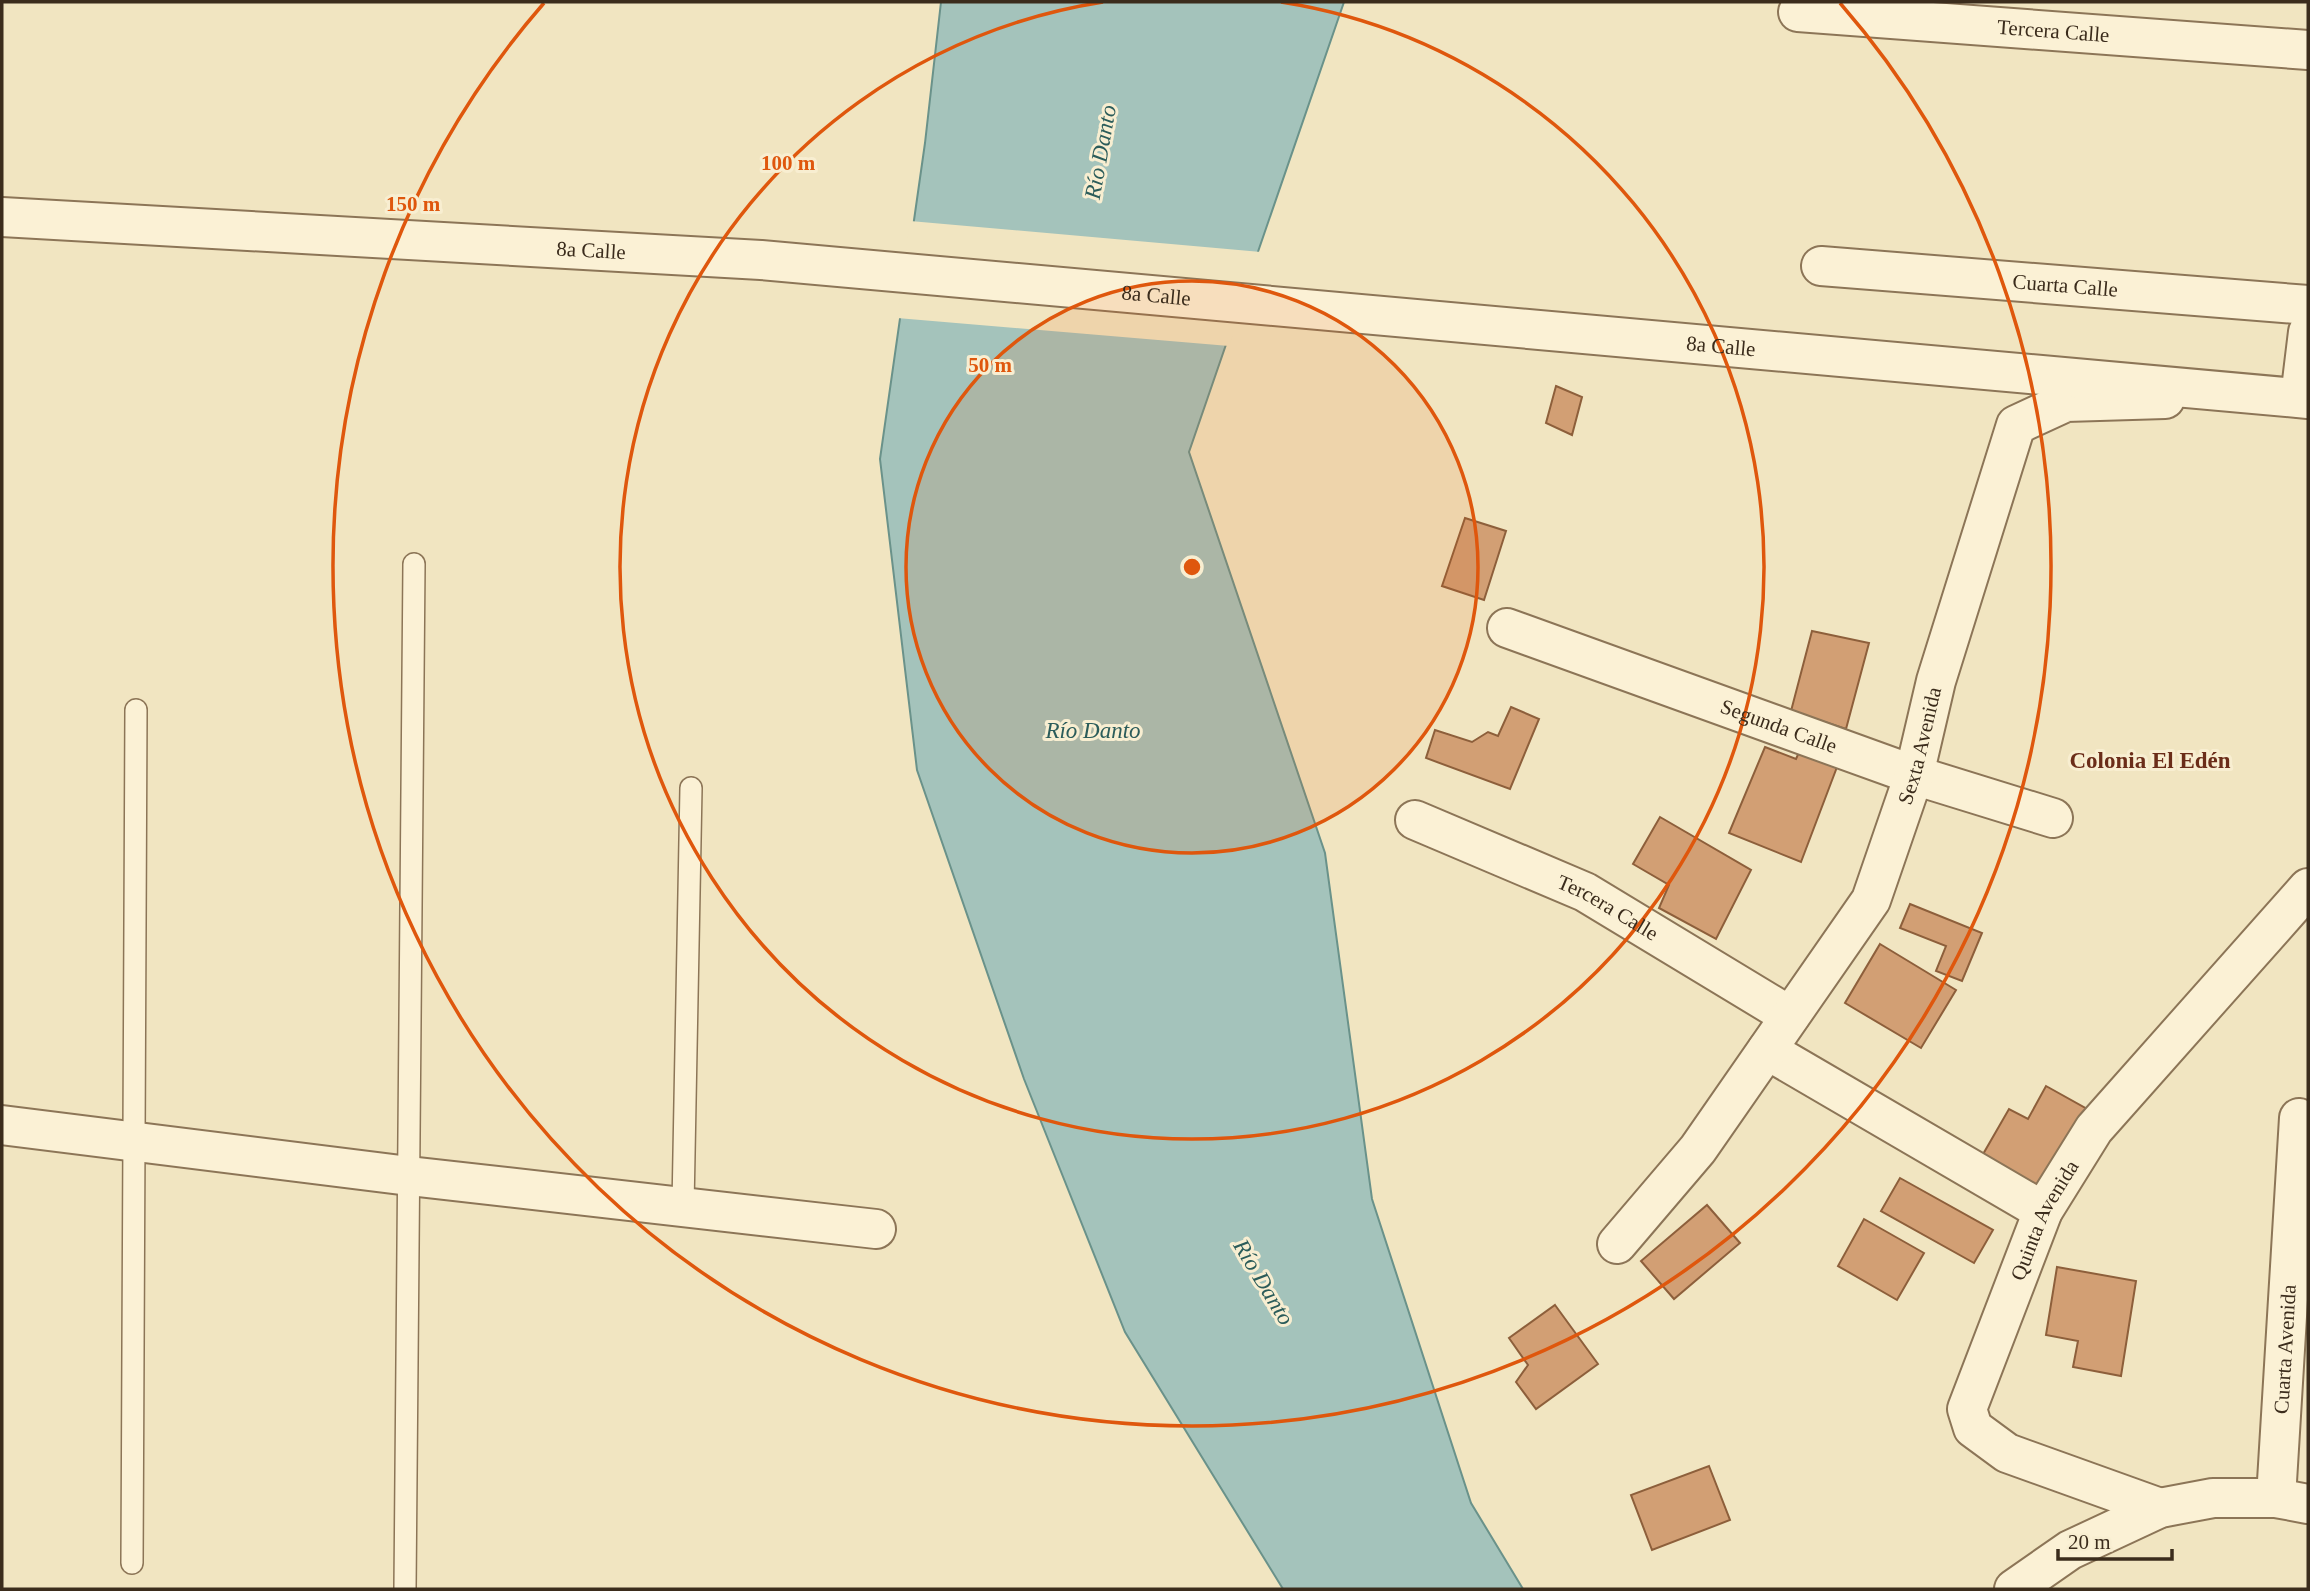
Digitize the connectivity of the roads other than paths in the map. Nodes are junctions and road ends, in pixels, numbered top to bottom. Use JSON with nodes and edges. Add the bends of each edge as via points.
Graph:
{"nodes":[{"id":1,"x":1798,"y":12,"type":"dead end"},
{"id":2,"x":2308,"y":50,"type":"edge"},
{"id":3,"x":2,"y":217,"type":"edge"},
{"id":4,"x":1821,"y":266,"type":"dead end"},
{"id":5,"x":2308,"y":305,"type":"edge"},
{"id":6,"x":2308,"y":332,"type":"edge"},
{"id":7,"x":2291,"y":398,"type":"edge"},
{"id":8,"x":414,"y":564,"type":"dead end"},
{"id":9,"x":1507,"y":628,"type":"dead end"},
{"id":10,"x":136,"y":710,"type":"dead end"},
{"id":11,"x":1914,"y":775,"type":"junction"},
{"id":12,"x":691,"y":788,"type":"dead end"},
{"id":13,"x":2053,"y":818,"type":"dead end"},
{"id":14,"x":1415,"y":820,"type":"dead end"},
{"id":15,"x":2307,"y":891,"type":"edge"},
{"id":16,"x":1790,"y":1016,"type":"junction"},
{"id":17,"x":1767,"y":1050,"type":"junction"},
{"id":18,"x":2299,"y":1118,"type":"dead end"},
{"id":19,"x":2,"y":1125,"type":"edge"},
{"id":20,"x":134,"y":1141,"type":"junction"},
{"id":21,"x":409,"y":1176,"type":"junction"},
{"id":22,"x":683,"y":1206,"type":"junction"},
{"id":23,"x":2043,"y":1211,"type":"junction"},
{"id":24,"x":876,"y":1228,"type":"dead end"},
{"id":25,"x":1617,"y":1244,"type":"dead end"},
{"id":26,"x":2292,"y":1501,"type":"edge"},
{"id":27,"x":2160,"y":1508,"type":"junction"},
{"id":28,"x":132,"y":1563,"type":"dead end"},
{"id":29,"x":405,"y":1589,"type":"edge"},
{"id":30,"x":2014,"y":1589,"type":"edge"}],
"edges":[{"from":1,"to":2,"type":"street","name":"Tercera Calle"},
{"from":3,"to":7,"type":"street","name":"8a Calle","via":[[761,260]]},
{"from":4,"to":5,"type":"street","name":"Cuarta Calle"},
{"from":6,"to":7,"type":"street"},
{"from":7,"to":11,"type":"street","name":"Sexta Avenida","via":[[2066,402],[2016,425],[1936,681]]},
{"from":8,"to":21,"type":"lane"},
{"from":9,"to":11,"type":"street","name":"Segunda Calle"},
{"from":10,"to":20,"type":"lane"},
{"from":11,"to":13,"type":"street","name":"Segunda Calle"},
{"from":11,"to":16,"type":"street","name":"Sexta Avenida","via":[[1871,900]]},
{"from":12,"to":22,"type":"lane"},
{"from":14,"to":16,"type":"street","name":"Tercera Calle","via":[[1585,892]]},
{"from":15,"to":23,"type":"street","name":"Quinta Avenida","via":[[2113,1105]]},
{"from":16,"to":17,"type":"street","name":"Sexta Avenida"},
{"from":17,"to":23,"type":"street"},
{"from":17,"to":25,"type":"street","name":"Sexta Avenida","via":[[1698,1149]]},
{"from":18,"to":26,"type":"street","name":"Cuarta Avenida"},
{"from":19,"to":20,"type":"street"},
{"from":20,"to":21,"type":"street"},
{"from":20,"to":28,"type":"lane"},
{"from":21,"to":22,"type":"street"},
{"from":21,"to":29,"type":"lane"},
{"from":22,"to":24,"type":"street"},
{"from":23,"to":27,"type":"street","name":"Quinta Avenida","via":[[1967,1409],[1973,1429],[2007,1453]]},
{"from":26,"to":27,"type":"street","via":[[2213,1498]]},
{"from":27,"to":30,"type":"street","via":[[2070,1550]]}]}
